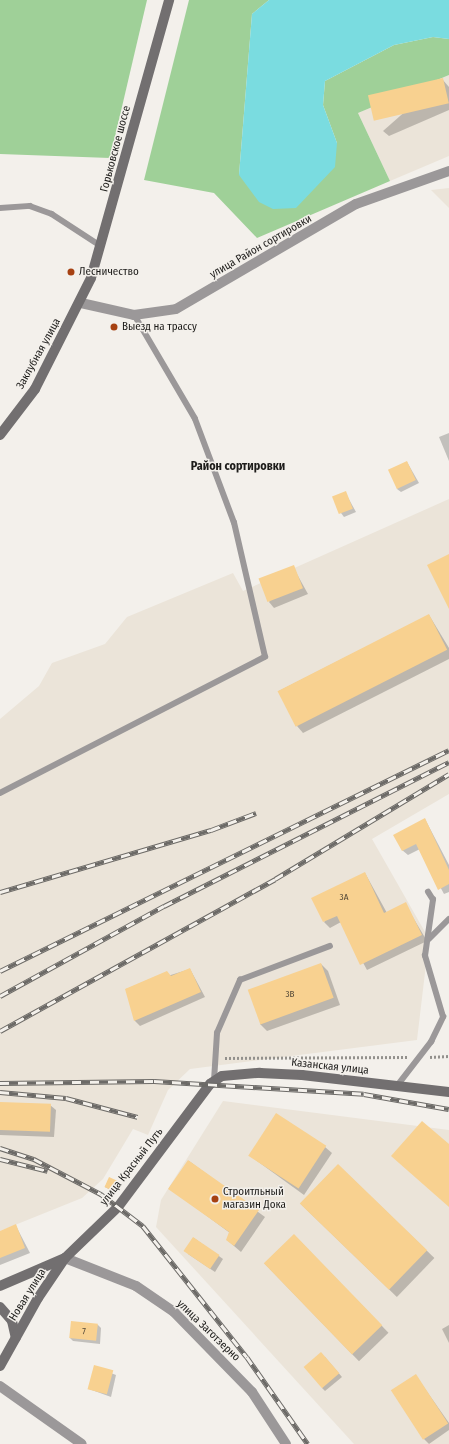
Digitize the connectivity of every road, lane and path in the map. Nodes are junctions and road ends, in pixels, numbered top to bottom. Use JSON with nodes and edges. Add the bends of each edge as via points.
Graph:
{"nodes":[{"id":1,"x":169,"y":0,"type":"edge"},
{"id":2,"x":449,"y":171,"type":"edge"},
{"id":3,"x":0,"y":208,"type":"edge"},
{"id":4,"x":102,"y":246,"type":"junction"},
{"id":5,"x":81,"y":303,"type":"junction"},
{"id":6,"x":134,"y":315,"type":"junction"},
{"id":7,"x":0,"y":435,"type":"edge"},
{"id":8,"x":0,"y":793,"type":"edge"},
{"id":9,"x":428,"y":892,"type":"dead end"},
{"id":10,"x":449,"y":919,"type":"edge"},
{"id":11,"x":429,"y":939,"type":"junction"},
{"id":12,"x":330,"y":946,"type":"dead end"},
{"id":13,"x":449,"y":1056,"type":"edge"},
{"id":14,"x":419,"y":1058,"type":"junction"},
{"id":15,"x":214,"y":1059,"type":"junction"},
{"id":16,"x":212,"y":1082,"type":"junction"},
{"id":17,"x":397,"y":1087,"type":"junction"},
{"id":18,"x":449,"y":1092,"type":"edge"},
{"id":19,"x":65,"y":1258,"type":"junction"},
{"id":20,"x":0,"y":1286,"type":"edge"},
{"id":21,"x":0,"y":1307,"type":"edge"},
{"id":22,"x":16,"y":1338,"type":"junction"},
{"id":23,"x":1,"y":1362,"type":"edge"},
{"id":24,"x":0,"y":1386,"type":"edge"},
{"id":25,"x":82,"y":1444,"type":"edge"},
{"id":26,"x":286,"y":1444,"type":"edge"}],
"edges":[{"from":1,"to":4,"type":"main road","name":"Горьковское шоссе"},
{"from":2,"to":6,"type":"street","name":"улица Район сортировки","via":[[356,204],[176,309]]},
{"from":3,"to":4,"type":"lane","via":[[30,206],[52,214]]},
{"from":4,"to":5,"type":"main road","name":"Горьковское шоссе"},
{"from":5,"to":6,"type":"street","name":"улица Район сортировки"},
{"from":5,"to":7,"type":"main road","name":"Заклубная улица","via":[[35,389]]},
{"from":6,"to":8,"type":"lane","via":[[195,419],[234,523],[265,657]]},
{"from":9,"to":11,"type":"lane","via":[[433,900]]},
{"from":10,"to":11,"type":"lane"},
{"from":11,"to":14,"type":"lane","via":[[425,956],[443,1017]]},
{"from":12,"to":15,"type":"lane","via":[[240,980],[217,1033]]},
{"from":13,"to":14,"type":"path"},
{"from":14,"to":15,"type":"path","via":[[289,1055]]},
{"from":14,"to":17,"type":"lane"},
{"from":15,"to":16,"type":"lane"},
{"from":16,"to":17,"type":"main road","name":"Казанская улица","via":[[222,1076],[260,1073]]},
{"from":16,"to":19,"type":"main road","name":"улица Красный Путь","via":[[118,1207]]},
{"from":17,"to":18,"type":"main road","name":"Казанская улица"},
{"from":19,"to":20,"type":"main road","name":"улица Красный Путь"},
{"from":19,"to":22,"type":"main road","name":"Новая улица"},
{"from":19,"to":26,"type":"street","name":"улица Заготзерно","via":[[136,1286],[174,1312],[252,1392]]},
{"from":21,"to":22,"type":"main road","via":[[12,1321]]},
{"from":22,"to":23,"type":"main road","name":"Новая улица"},
{"from":24,"to":25,"type":"street"}]}
